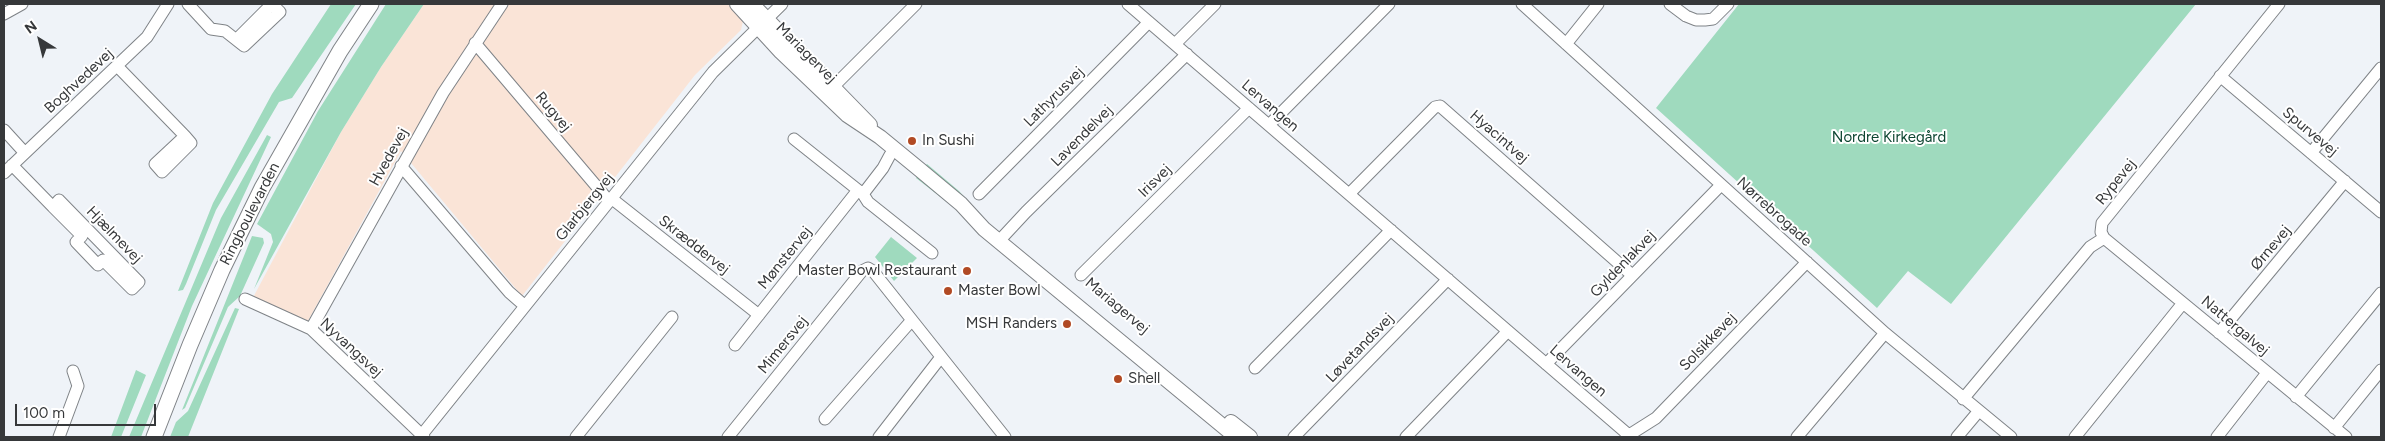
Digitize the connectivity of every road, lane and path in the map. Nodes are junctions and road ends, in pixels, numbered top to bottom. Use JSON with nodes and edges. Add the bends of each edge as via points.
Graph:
{"nodes":[{"id":1,"x":22,"y":4,"type":"edge"},
{"id":2,"x":168,"y":4,"type":"edge"},
{"id":3,"x":188,"y":4,"type":"edge"},
{"id":4,"x":371,"y":4,"type":"edge"},
{"id":5,"x":502,"y":4,"type":"edge"},
{"id":6,"x":737,"y":4,"type":"edge"},
{"id":7,"x":752,"y":4,"type":"edge"},
{"id":8,"x":782,"y":4,"type":"edge"},
{"id":9,"x":916,"y":4,"type":"edge"},
{"id":10,"x":1128,"y":4,"type":"edge"},
{"id":11,"x":1215,"y":4,"type":"edge"},
{"id":12,"x":1390,"y":4,"type":"edge"},
{"id":13,"x":1522,"y":4,"type":"edge"},
{"id":14,"x":1598,"y":4,"type":"edge"},
{"id":15,"x":1670,"y":4,"type":"edge"},
{"id":16,"x":1728,"y":4,"type":"edge"},
{"id":17,"x":2279,"y":4,"type":"edge"},
{"id":18,"x":4,"y":14,"type":"edge"},
{"id":19,"x":1149,"y":22,"type":"junction"},
{"id":20,"x":762,"y":23,"type":"junction"},
{"id":21,"x":237,"y":39,"type":"dead end"},
{"id":22,"x":475,"y":43,"type":"junction"},
{"id":23,"x":1175,"y":44,"type":"junction"},
{"id":24,"x":1566,"y":44,"type":"junction"},
{"id":25,"x":1187,"y":54,"type":"junction"},
{"id":26,"x":117,"y":66,"type":"junction"},
{"id":27,"x":2381,"y":68,"type":"edge"},
{"id":28,"x":2220,"y":76,"type":"junction"},
{"id":29,"x":829,"y":91,"type":"junction"},
{"id":30,"x":1249,"y":108,"type":"junction"},
{"id":31,"x":1269,"y":125,"type":"junction"},
{"id":32,"x":4,"y":130,"type":"edge"},
{"id":33,"x":184,"y":136,"type":"dead end"},
{"id":34,"x":794,"y":139,"type":"dead end"},
{"id":35,"x":25,"y":153,"type":"junction"},
{"id":36,"x":2311,"y":153,"type":"junction"},
{"id":37,"x":890,"y":155,"type":"dead end"},
{"id":38,"x":401,"y":166,"type":"junction"},
{"id":39,"x":8,"y":169,"type":"edge"},
{"id":40,"x":2345,"y":182,"type":"junction"},
{"id":41,"x":1721,"y":185,"type":"junction"},
{"id":42,"x":861,"y":192,"type":"junction"},
{"id":43,"x":979,"y":194,"type":"dead end"},
{"id":44,"x":1349,"y":194,"type":"junction"},
{"id":45,"x":610,"y":200,"type":"junction"},
{"id":46,"x":53,"y":207,"type":"junction"},
{"id":47,"x":2381,"y":212,"type":"edge"},
{"id":48,"x":1391,"y":230,"type":"junction"},
{"id":49,"x":1002,"y":238,"type":"junction"},
{"id":50,"x":2104,"y":238,"type":"junction"},
{"id":51,"x":932,"y":253,"type":"dead end"},
{"id":52,"x":1807,"y":262,"type":"junction"},
{"id":53,"x":1081,"y":275,"type":"dead end"},
{"id":54,"x":1632,"y":275,"type":"junction"},
{"id":55,"x":1448,"y":279,"type":"junction"},
{"id":56,"x":2381,"y":293,"type":"edge"},
{"id":57,"x":245,"y":299,"type":"dead end"},
{"id":58,"x":2183,"y":303,"type":"junction"},
{"id":59,"x":526,"y":306,"type":"junction"},
{"id":60,"x":759,"y":315,"type":"junction"},
{"id":61,"x":672,"y":317,"type":"dead end"},
{"id":62,"x":912,"y":320,"type":"junction"},
{"id":63,"x":311,"y":329,"type":"junction"},
{"id":64,"x":1508,"y":331,"type":"junction"},
{"id":65,"x":1885,"y":333,"type":"junction"},
{"id":66,"x":2219,"y":333,"type":"junction"},
{"id":67,"x":735,"y":345,"type":"dead end"},
{"id":68,"x":941,"y":356,"type":"junction"},
{"id":69,"x":1546,"y":364,"type":"junction"},
{"id":70,"x":1255,"y":368,"type":"dead end"},
{"id":71,"x":2381,"y":370,"type":"edge"},
{"id":72,"x":73,"y":371,"type":"dead end"},
{"id":73,"x":2267,"y":373,"type":"junction"},
{"id":74,"x":2296,"y":397,"type":"junction"},
{"id":75,"x":1963,"y":399,"type":"junction"},
{"id":76,"x":1978,"y":412,"type":"junction"},
{"id":77,"x":825,"y":419,"type":"dead end"},
{"id":78,"x":2334,"y":428,"type":"junction"},
{"id":79,"x":59,"y":437,"type":"edge"},
{"id":80,"x":154,"y":437,"type":"edge"},
{"id":81,"x":422,"y":437,"type":"edge"},
{"id":82,"x":576,"y":437,"type":"edge"},
{"id":83,"x":728,"y":437,"type":"edge"},
{"id":84,"x":879,"y":437,"type":"edge"},
{"id":85,"x":1005,"y":437,"type":"edge"},
{"id":86,"x":1236,"y":437,"type":"edge"},
{"id":87,"x":1250,"y":437,"type":"edge"},
{"id":88,"x":1294,"y":437,"type":"edge"},
{"id":89,"x":1406,"y":437,"type":"edge"},
{"id":90,"x":1629,"y":437,"type":"edge"},
{"id":91,"x":1797,"y":437,"type":"edge"},
{"id":92,"x":1957,"y":437,"type":"edge"},
{"id":93,"x":2011,"y":437,"type":"edge"},
{"id":94,"x":2075,"y":437,"type":"edge"},
{"id":95,"x":2217,"y":437,"type":"edge"},
{"id":96,"x":2346,"y":437,"type":"edge"}],
"edges":[{"from":1,"to":18,"type":"street"},
{"from":2,"to":26,"type":"street","name":"Boghvedevej","via":[[147,37]]},
{"from":3,"to":21,"type":"street","via":[[211,29],[225,31]]},
{"from":4,"to":80,"type":"main road","name":"Ringboulevarden","via":[[262,188],[197,328]]},
{"from":5,"to":22,"type":"street","name":"Hvedevej"},
{"from":6,"to":20,"type":"street","name":"Mariagervej"},
{"from":7,"to":20,"type":"street","name":"Mariagervej"},
{"from":8,"to":20,"type":"street","name":"Glarbjergvej"},
{"from":9,"to":29,"type":"street"},
{"from":10,"to":19,"type":"street","name":"Lervangen"},
{"from":11,"to":23,"type":"street"},
{"from":12,"to":31,"type":"street"},
{"from":13,"to":24,"type":"street","name":"Nørrebrogade"},
{"from":14,"to":24,"type":"street"},
{"from":15,"to":16,"type":"street","via":[[1686,16],[1705,20],[1713,19]]},
{"from":17,"to":28,"type":"street","name":"Rypevej"},
{"from":19,"to":23,"type":"street","name":"Lervangen"},
{"from":19,"to":43,"type":"street","name":"Lathyrusvej"},
{"from":20,"to":29,"type":"street","name":"Mariagervej"},
{"from":20,"to":45,"type":"street","name":"Glarbjergvej","via":[[714,72]]},
{"from":22,"to":38,"type":"street","name":"Hvedevej"},
{"from":22,"to":45,"type":"street","name":"Rugvej"},
{"from":23,"to":25,"type":"street","name":"Lervangen"},
{"from":24,"to":41,"type":"street","name":"Nørrebrogade"},
{"from":25,"to":30,"type":"street","name":"Lervangen"},
{"from":25,"to":49,"type":"street","name":"Lavendelvej"},
{"from":26,"to":33,"type":"street"},
{"from":26,"to":35,"type":"street","name":"Boghvedevej"},
{"from":27,"to":36,"type":"street"},
{"from":28,"to":36,"type":"street","name":"Spurvevej"},
{"from":28,"to":50,"type":"street","name":"Rypevej","via":[[2102,223]]},
{"from":29,"to":49,"type":"street","name":"Mariagervej","via":[[847,114],[973,210]]},
{"from":30,"to":31,"type":"street","name":"Lervangen"},
{"from":30,"to":53,"type":"street","name":"Irisvej"},
{"from":31,"to":44,"type":"street","name":"Lervangen"},
{"from":32,"to":35,"type":"street"},
{"from":34,"to":42,"type":"street"},
{"from":35,"to":39,"type":"street","name":"Boghvedevej"},
{"from":36,"to":40,"type":"street","name":"Spurvevej"},
{"from":37,"to":42,"type":"street","name":"Mønstervej","via":[[884,168]]},
{"from":38,"to":59,"type":"street","via":[[509,292]]},
{"from":38,"to":63,"type":"street","name":"Hvedevej"},
{"from":39,"to":46,"type":"street","name":"Hjælmevej"},
{"from":40,"to":47,"type":"street","name":"Spurvevej"},
{"from":40,"to":66,"type":"street","name":"Ørnevej"},
{"from":41,"to":52,"type":"street","name":"Nørrebrogade"},
{"from":41,"to":54,"type":"street","name":"Gyldenlakvej"},
{"from":42,"to":51,"type":"street","via":[[868,202]]},
{"from":42,"to":60,"type":"street","name":"Mønstervej"},
{"from":44,"to":48,"type":"street","name":"Lervangen"},
{"from":44,"to":54,"type":"street","name":"Hyacintvej","via":[[1435,107],[1440,106]]},
{"from":45,"to":59,"type":"street","name":"Glarbjergvej"},
{"from":45,"to":60,"type":"street","name":"Skræddervej"},
{"from":46,"to":46,"type":"street","name":"Hjælmevej","via":[[82,236],[76,242],[98,265],[103,260],[132,289],[139,282],[60,200]]},
{"from":48,"to":55,"type":"street","name":"Lervangen"},
{"from":48,"to":70,"type":"street"},
{"from":49,"to":86,"type":"street","name":"Mariagervej"},
{"from":49,"to":87,"type":"street","name":"Mariagervej"},
{"from":50,"to":58,"type":"street","name":"Nattergalvej"},
{"from":50,"to":75,"type":"street","via":[[2090,247]]},
{"from":52,"to":65,"type":"street","name":"Nørrebrogade"},
{"from":52,"to":90,"type":"street","name":"Solsikkevej","via":[[1656,418]]},
{"from":54,"to":69,"type":"street","name":"Gyldenlakvej"},
{"from":55,"to":64,"type":"street","name":"Lervangen"},
{"from":55,"to":88,"type":"street","name":"Løvetandsvej"},
{"from":56,"to":74,"type":"street"},
{"from":57,"to":63,"type":"street","name":"Nyvangsvej"},
{"from":58,"to":66,"type":"street","name":"Nattergalvej"},
{"from":58,"to":94,"type":"street"},
{"from":59,"to":81,"type":"street","name":"Glarbjergvej"},
{"from":60,"to":67,"type":"street","name":"Mønstervej"},
{"from":61,"to":82,"type":"street"},
{"from":62,"to":68,"type":"street"},
{"from":62,"to":77,"type":"street"},
{"from":62,"to":83,"type":"street","name":"Mimersvej","via":[[873,271],[868,268],[862,271]]},
{"from":63,"to":81,"type":"street","name":"Nyvangsvej"},
{"from":64,"to":69,"type":"street","name":"Lervangen"},
{"from":64,"to":89,"type":"street"},
{"from":65,"to":75,"type":"street","name":"Nørrebrogade"},
{"from":65,"to":91,"type":"street"},
{"from":66,"to":73,"type":"street","name":"Nattergalvej"},
{"from":68,"to":84,"type":"street"},
{"from":68,"to":85,"type":"street"},
{"from":69,"to":90,"type":"street","name":"Lervangen"},
{"from":71,"to":78,"type":"street"},
{"from":72,"to":79,"type":"street","via":[[78,386]]},
{"from":73,"to":74,"type":"street","name":"Nattergalvej"},
{"from":73,"to":95,"type":"street"},
{"from":74,"to":78,"type":"street","name":"Nattergalvej"},
{"from":75,"to":76,"type":"street","name":"Nørrebrogade"},
{"from":76,"to":92,"type":"street"},
{"from":76,"to":93,"type":"street","name":"Nørrebrogade"},
{"from":78,"to":96,"type":"street","name":"Nattergalvej"}]}
